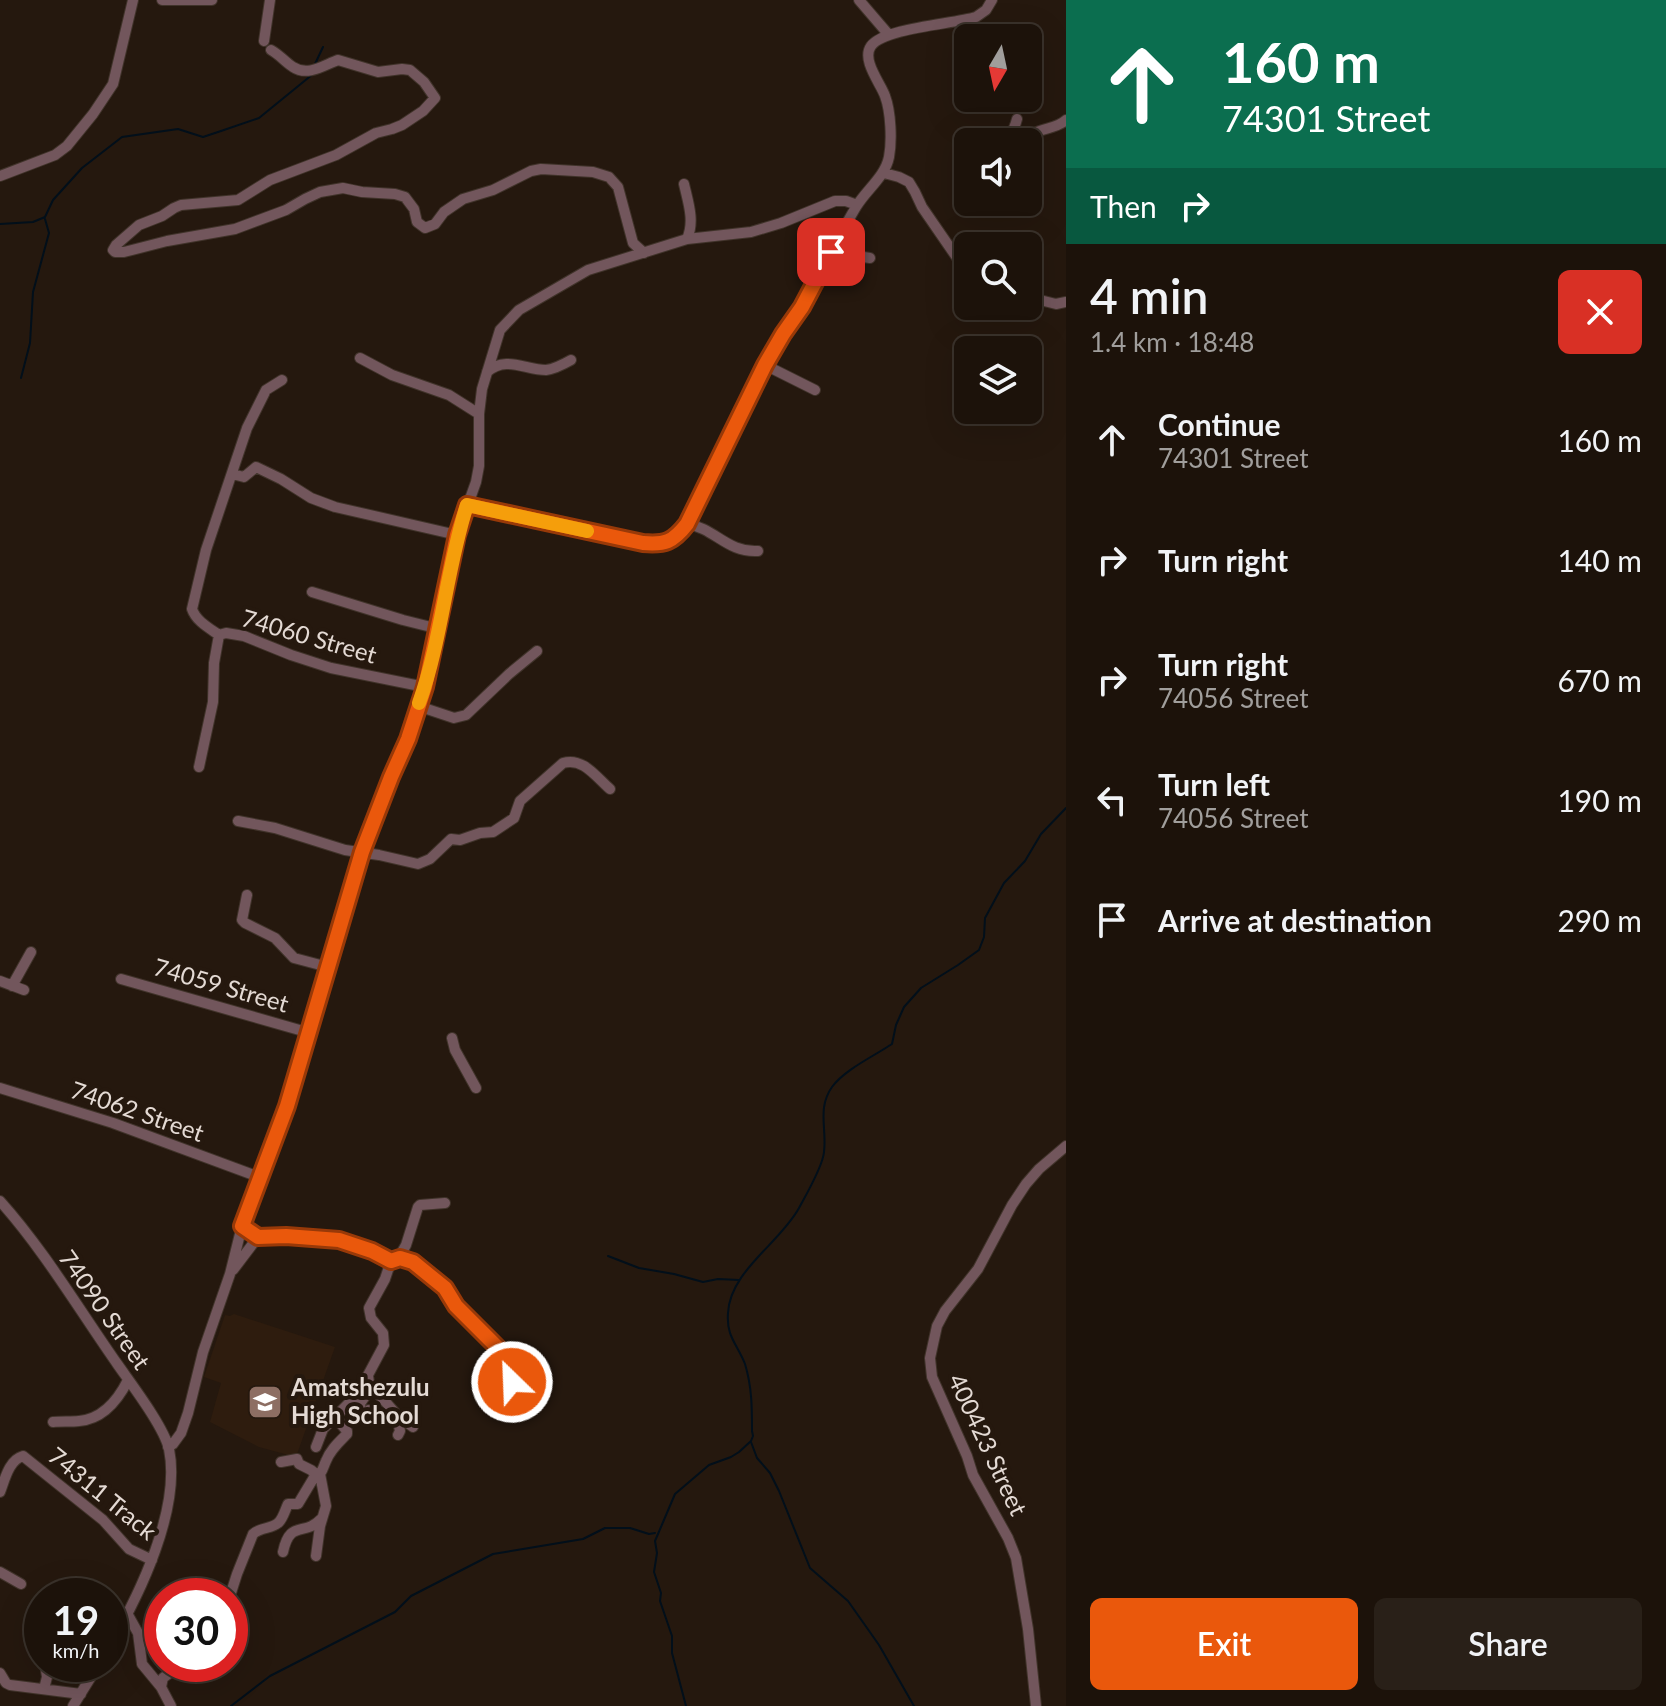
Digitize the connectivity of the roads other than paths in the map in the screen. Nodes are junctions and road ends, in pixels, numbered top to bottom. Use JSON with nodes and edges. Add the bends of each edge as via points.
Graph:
{"nodes":[{"id":1,"x":133,"y":0,"type":"edge"},
{"id":2,"x":162,"y":0,"type":"edge"},
{"id":3,"x":212,"y":0,"type":"edge"},
{"id":4,"x":270,"y":0,"type":"edge"},
{"id":5,"x":859,"y":0,"type":"edge"},
{"id":6,"x":992,"y":0,"type":"edge"},
{"id":7,"x":889,"y":35,"type":"junction"},
{"id":8,"x":1017,"y":119,"type":"dead end"},
{"id":9,"x":1066,"y":120,"type":"edge"},
{"id":10,"x":1015,"y":128,"type":"edge"},
{"id":11,"x":1042,"y":129,"type":"edge"},
{"id":12,"x":884,"y":173,"type":"junction"},
{"id":13,"x":0,"y":176,"type":"edge"},
{"id":14,"x":684,"y":184,"type":"dead end"},
{"id":15,"x":857,"y":205,"type":"junction"},
{"id":16,"x":687,"y":239,"type":"junction"},
{"id":17,"x":831,"y":252,"type":"junction"},
{"id":18,"x":644,"y":253,"type":"junction"},
{"id":19,"x":954,"y":254,"type":"edge"},
{"id":20,"x":870,"y":258,"type":"dead end"},
{"id":21,"x":1042,"y":300,"type":"edge"},
{"id":22,"x":1066,"y":302,"type":"edge"},
{"id":23,"x":360,"y":358,"type":"dead end"},
{"id":24,"x":571,"y":360,"type":"dead end"},
{"id":25,"x":765,"y":365,"type":"junction"},
{"id":26,"x":487,"y":372,"type":"junction"},
{"id":27,"x":282,"y":380,"type":"dead end"},
{"id":28,"x":815,"y":390,"type":"dead end"},
{"id":29,"x":479,"y":414,"type":"junction"},
{"id":30,"x":232,"y":474,"type":"junction"},
{"id":31,"x":467,"y":505,"type":"junction"},
{"id":32,"x":687,"y":524,"type":"junction"},
{"id":33,"x":457,"y":535,"type":"junction"},
{"id":34,"x":758,"y":551,"type":"dead end"},
{"id":35,"x":312,"y":592,"type":"dead end"},
{"id":36,"x":439,"y":629,"type":"junction"},
{"id":37,"x":219,"y":635,"type":"junction"},
{"id":38,"x":537,"y":651,"type":"dead end"},
{"id":39,"x":425,"y":687,"type":"junction"},
{"id":40,"x":418,"y":706,"type":"junction"},
{"id":41,"x":199,"y":767,"type":"dead end"},
{"id":42,"x":610,"y":789,"type":"dead end"},
{"id":43,"x":238,"y":821,"type":"dead end"},
{"id":44,"x":362,"y":852,"type":"junction"},
{"id":45,"x":247,"y":895,"type":"dead end"},
{"id":46,"x":31,"y":952,"type":"dead end"},
{"id":47,"x":328,"y":967,"type":"junction"},
{"id":48,"x":121,"y":979,"type":"dead end"},
{"id":49,"x":0,"y":981,"type":"edge"},
{"id":50,"x":12,"y":986,"type":"junction"},
{"id":51,"x":24,"y":990,"type":"dead end"},
{"id":52,"x":310,"y":1033,"type":"junction"},
{"id":53,"x":452,"y":1038,"type":"dead end"},
{"id":54,"x":0,"y":1088,"type":"edge"},
{"id":55,"x":476,"y":1088,"type":"dead end"},
{"id":56,"x":1066,"y":1146,"type":"edge"},
{"id":57,"x":259,"y":1177,"type":"junction"},
{"id":58,"x":0,"y":1201,"type":"edge"},
{"id":59,"x":445,"y":1203,"type":"dead end"},
{"id":60,"x":242,"y":1226,"type":"junction"},
{"id":61,"x":258,"y":1237,"type":"junction"},
{"id":62,"x":395,"y":1260,"type":"junction"},
{"id":63,"x":230,"y":1274,"type":"junction"},
{"id":64,"x":502,"y":1353,"type":"junction"},
{"id":65,"x":542,"y":1378,"type":"dead end"},
{"id":66,"x":128,"y":1380,"type":"junction"},
{"id":67,"x":370,"y":1384,"type":"junction"},
{"id":68,"x":505,"y":1397,"type":"dead end"},
{"id":69,"x":369,"y":1410,"type":"dead end"},
{"id":70,"x":397,"y":1415,"type":"junction"},
{"id":71,"x":335,"y":1417,"type":"junction"},
{"id":72,"x":53,"y":1422,"type":"dead end"},
{"id":73,"x":413,"y":1427,"type":"dead end"},
{"id":74,"x":398,"y":1435,"type":"dead end"},
{"id":75,"x":168,"y":1447,"type":"junction"},
{"id":76,"x":316,"y":1447,"type":"dead end"},
{"id":77,"x":281,"y":1462,"type":"dead end"},
{"id":78,"x":4,"y":1471,"type":"edge"},
{"id":79,"x":318,"y":1474,"type":"junction"},
{"id":80,"x":0,"y":1492,"type":"edge"},
{"id":81,"x":325,"y":1514,"type":"junction"},
{"id":82,"x":311,"y":1527,"type":"junction"},
{"id":83,"x":318,"y":1539,"type":"junction"},
{"id":84,"x":283,"y":1552,"type":"dead end"},
{"id":85,"x":316,"y":1556,"type":"dead end"},
{"id":86,"x":152,"y":1560,"type":"junction"},
{"id":87,"x":0,"y":1572,"type":"edge"},
{"id":88,"x":237,"y":1578,"type":"edge"},
{"id":89,"x":21,"y":1584,"type":"dead end"},
{"id":90,"x":128,"y":1615,"type":"joint"},
{"id":91,"x":0,"y":1673,"type":"edge"},
{"id":92,"x":46,"y":1682,"type":"edge"},
{"id":93,"x":88,"y":1682,"type":"edge"},
{"id":94,"x":162,"y":1682,"type":"edge"},
{"id":95,"x":161,"y":1687,"type":"junction"},
{"id":96,"x":44,"y":1689,"type":"junction"},
{"id":97,"x":81,"y":1694,"type":"junction"},
{"id":98,"x":73,"y":1706,"type":"edge"},
{"id":99,"x":171,"y":1706,"type":"edge"},
{"id":100,"x":1036,"y":1706,"type":"edge"}],
"edges":[{"from":1,"to":13,"type":"street","via":[[113,84],[93,114],[55,155]]},
{"from":2,"to":3,"type":"street"},
{"from":4,"to":18,"type":"street","via":[[268,46],[294,68],[312,70],[338,60],[378,72],[410,70],[435,98],[402,125],[270,180],[238,200],[181,205],[139,225],[115,252],[235,229],[320,192],[343,188],[405,197],[425,228],[463,199],[541,169],[609,177],[618,187],[633,243]]},
{"from":5,"to":7,"type":"street"},
{"from":6,"to":7,"type":"street","via":[[976,17]]},
{"from":7,"to":12,"type":"street","via":[[868,51],[889,113]]},
{"from":8,"to":10,"type":"street"},
{"from":9,"to":11,"type":"street"},
{"from":12,"to":15,"type":"street"},
{"from":12,"to":19,"type":"street","via":[[909,182]]},
{"from":14,"to":16,"type":"street","via":[[691,214]]},
{"from":15,"to":16,"type":"street","via":[[840,200],[751,232]]},
{"from":15,"to":17,"type":"street"},
{"from":16,"to":18,"type":"street"},
{"from":17,"to":20,"type":"street"},
{"from":17,"to":25,"type":"street"},
{"from":18,"to":26,"type":"street","via":[[588,270],[519,310],[500,330]]},
{"from":21,"to":22,"type":"street"},
{"from":23,"to":29,"type":"street"},
{"from":24,"to":26,"type":"street","via":[[549,370],[503,363]]},
{"from":25,"to":28,"type":"street"},
{"from":25,"to":32,"type":"street"},
{"from":26,"to":29,"type":"street"},
{"from":27,"to":30,"type":"street","via":[[260,401]]},
{"from":29,"to":31,"type":"street","via":[[479,466]]},
{"from":30,"to":33,"type":"street","via":[[244,477],[256,467],[335,507]]},
{"from":30,"to":37,"type":"street","via":[[192,609]]},
{"from":31,"to":32,"type":"street","via":[[643,543],[665,543]]},
{"from":31,"to":33,"type":"street"},
{"from":32,"to":34,"type":"street","via":[[737,549]]},
{"from":33,"to":36,"type":"street"},
{"from":35,"to":36,"type":"street"},
{"from":36,"to":39,"type":"street"},
{"from":37,"to":39,"type":"street","name":"74060 Street","via":[[244,636],[331,668]]},
{"from":37,"to":41,"type":"street","name":"74060 Street","via":[[213,702]]},
{"from":38,"to":40,"type":"street","via":[[460,718]]},
{"from":39,"to":40,"type":"street"},
{"from":40,"to":44,"type":"street"},
{"from":42,"to":44,"type":"street","via":[[581,763],[563,763],[520,801],[514,818],[493,832],[451,839],[418,864]]},
{"from":43,"to":44,"type":"street"},
{"from":44,"to":47,"type":"street"},
{"from":45,"to":47,"type":"street","via":[[245,923],[275,938],[294,958]]},
{"from":46,"to":50,"type":"street"},
{"from":47,"to":52,"type":"street"},
{"from":48,"to":52,"type":"street","name":"74059 Street"},
{"from":49,"to":50,"type":"street"},
{"from":50,"to":51,"type":"street"},
{"from":52,"to":57,"type":"street"},
{"from":53,"to":55,"type":"street"},
{"from":54,"to":57,"type":"street","name":"74062 Street"},
{"from":56,"to":100,"type":"street","name":"400423 Street","via":[[1039,1169],[1012,1205],[978,1269],[945,1311],[930,1358],[932,1377],[973,1475],[1016,1558]]},
{"from":57,"to":60,"type":"street"},
{"from":58,"to":66,"type":"street","name":"74090 Street"},
{"from":59,"to":62,"type":"street","via":[[418,1207],[406,1245]]},
{"from":60,"to":61,"type":"street"},
{"from":60,"to":63,"type":"street"},
{"from":61,"to":62,"type":"street","via":[[330,1238]]},
{"from":61,"to":63,"type":"street"},
{"from":62,"to":64,"type":"street","via":[[413,1262],[445,1288]]},
{"from":62,"to":67,"type":"street","via":[[369,1308],[384,1345],[368,1375]]},
{"from":63,"to":75,"type":"street","via":[[181,1433]]},
{"from":64,"to":65,"type":"street"},
{"from":64,"to":68,"type":"street","via":[[512,1382]]},
{"from":66,"to":72,"type":"street","via":[[95,1418]]},
{"from":66,"to":75,"type":"street","name":"74090 Street"},
{"from":67,"to":69,"type":"street","via":[[358,1414]]},
{"from":67,"to":70,"type":"street"},
{"from":67,"to":71,"type":"street"},
{"from":70,"to":73,"type":"street"},
{"from":70,"to":74,"type":"street"},
{"from":71,"to":76,"type":"street"},
{"from":71,"to":79,"type":"street","via":[[347,1434]]},
{"from":75,"to":86,"type":"street","via":[[167,1504]]},
{"from":77,"to":79,"type":"street","via":[[297,1459]]},
{"from":78,"to":80,"type":"street","name":"74311 Track"},
{"from":78,"to":86,"type":"street","name":"74311 Track","via":[[23,1456],[103,1520],[129,1549]]},
{"from":79,"to":81,"type":"street"},
{"from":79,"to":88,"type":"street","via":[[298,1504],[288,1504],[280,1522],[253,1534]]},
{"from":81,"to":82,"type":"street"},
{"from":81,"to":83,"type":"street"},
{"from":82,"to":83,"type":"street"},
{"from":82,"to":84,"type":"street","via":[[291,1533]]},
{"from":83,"to":85,"type":"street"},
{"from":86,"to":90,"type":"street"},
{"from":87,"to":89,"type":"street"},
{"from":90,"to":95,"type":"street","via":[[138,1633],[142,1664]]},
{"from":91,"to":96,"type":"street","via":[[10,1685]]},
{"from":92,"to":96,"type":"street"},
{"from":93,"to":97,"type":"street"},
{"from":94,"to":95,"type":"street"},
{"from":95,"to":99,"type":"street"},
{"from":96,"to":97,"type":"street"},
{"from":97,"to":98,"type":"street"}]}
